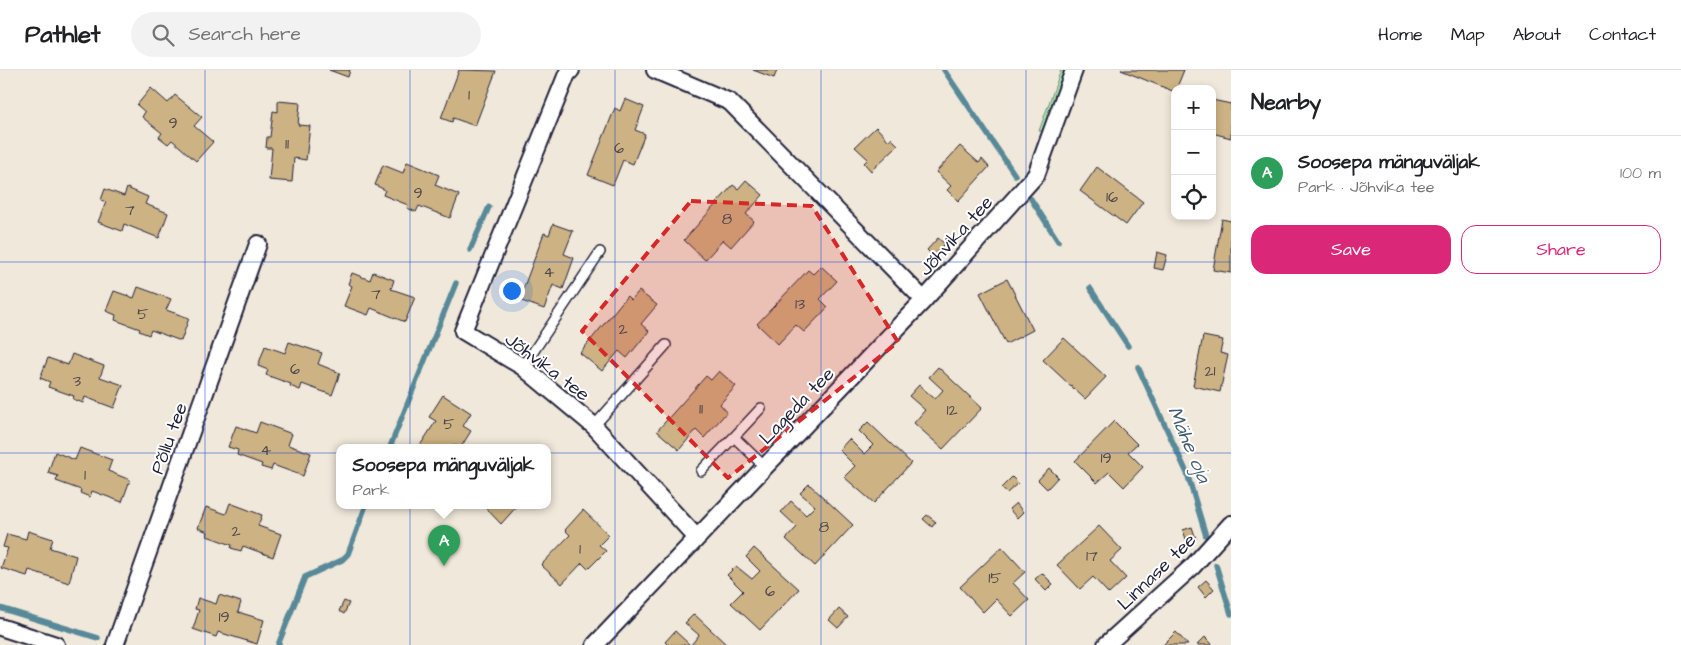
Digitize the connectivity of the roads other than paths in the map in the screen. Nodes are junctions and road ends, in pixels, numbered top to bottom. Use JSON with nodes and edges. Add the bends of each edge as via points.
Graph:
{"nodes":[{"id":1,"x":655,"y":70,"type":"edge"},
{"id":2,"x":1074,"y":70,"type":"edge"},
{"id":3,"x":564,"y":72,"type":"edge"},
{"id":4,"x":258,"y":244,"type":"dead end"},
{"id":5,"x":600,"y":252,"type":"dead end"},
{"id":6,"x":924,"y":300,"type":"junction"},
{"id":7,"x":666,"y":344,"type":"dead end"},
{"id":8,"x":523,"y":367,"type":"junction"},
{"id":9,"x":761,"y":408,"type":"dead end"},
{"id":10,"x":594,"y":426,"type":"junction"},
{"id":11,"x":734,"y":437,"type":"junction"},
{"id":12,"x":765,"y":467,"type":"junction"},
{"id":13,"x":700,"y":471,"type":"dead end"},
{"id":14,"x":1231,"y":524,"type":"edge"},
{"id":15,"x":697,"y":538,"type":"junction"},
{"id":16,"x":0,"y":627,"type":"edge"},
{"id":17,"x":56,"y":645,"type":"edge"},
{"id":18,"x":115,"y":645,"type":"edge"},
{"id":19,"x":595,"y":645,"type":"edge"},
{"id":20,"x":1106,"y":645,"type":"edge"}],
"edges":[{"from":1,"to":6,"type":"street","name":"Jõhvika tee","via":[[730,102]]},
{"from":2,"to":6,"type":"street","name":"Jõhvika tee","via":[[1036,175]]},
{"from":3,"to":8,"type":"street","name":"Jõhvika tee","via":[[463,331]]},
{"from":4,"to":18,"type":"street","name":"Põllu tee"},
{"from":5,"to":8,"type":"lane"},
{"from":6,"to":12,"type":"street","name":"Lageda tee"},
{"from":7,"to":10,"type":"lane"},
{"from":8,"to":10,"type":"street","name":"Jõhvika tee"},
{"from":9,"to":11,"type":"lane"},
{"from":10,"to":15,"type":"street","name":"Jõhvika tee"},
{"from":11,"to":12,"type":"lane"},
{"from":11,"to":13,"type":"lane"},
{"from":12,"to":15,"type":"street","name":"Lageda tee"},
{"from":14,"to":20,"type":"street","name":"Linnase tee","via":[[1193,566]]},
{"from":15,"to":19,"type":"street"},
{"from":16,"to":17,"type":"street"}]}
